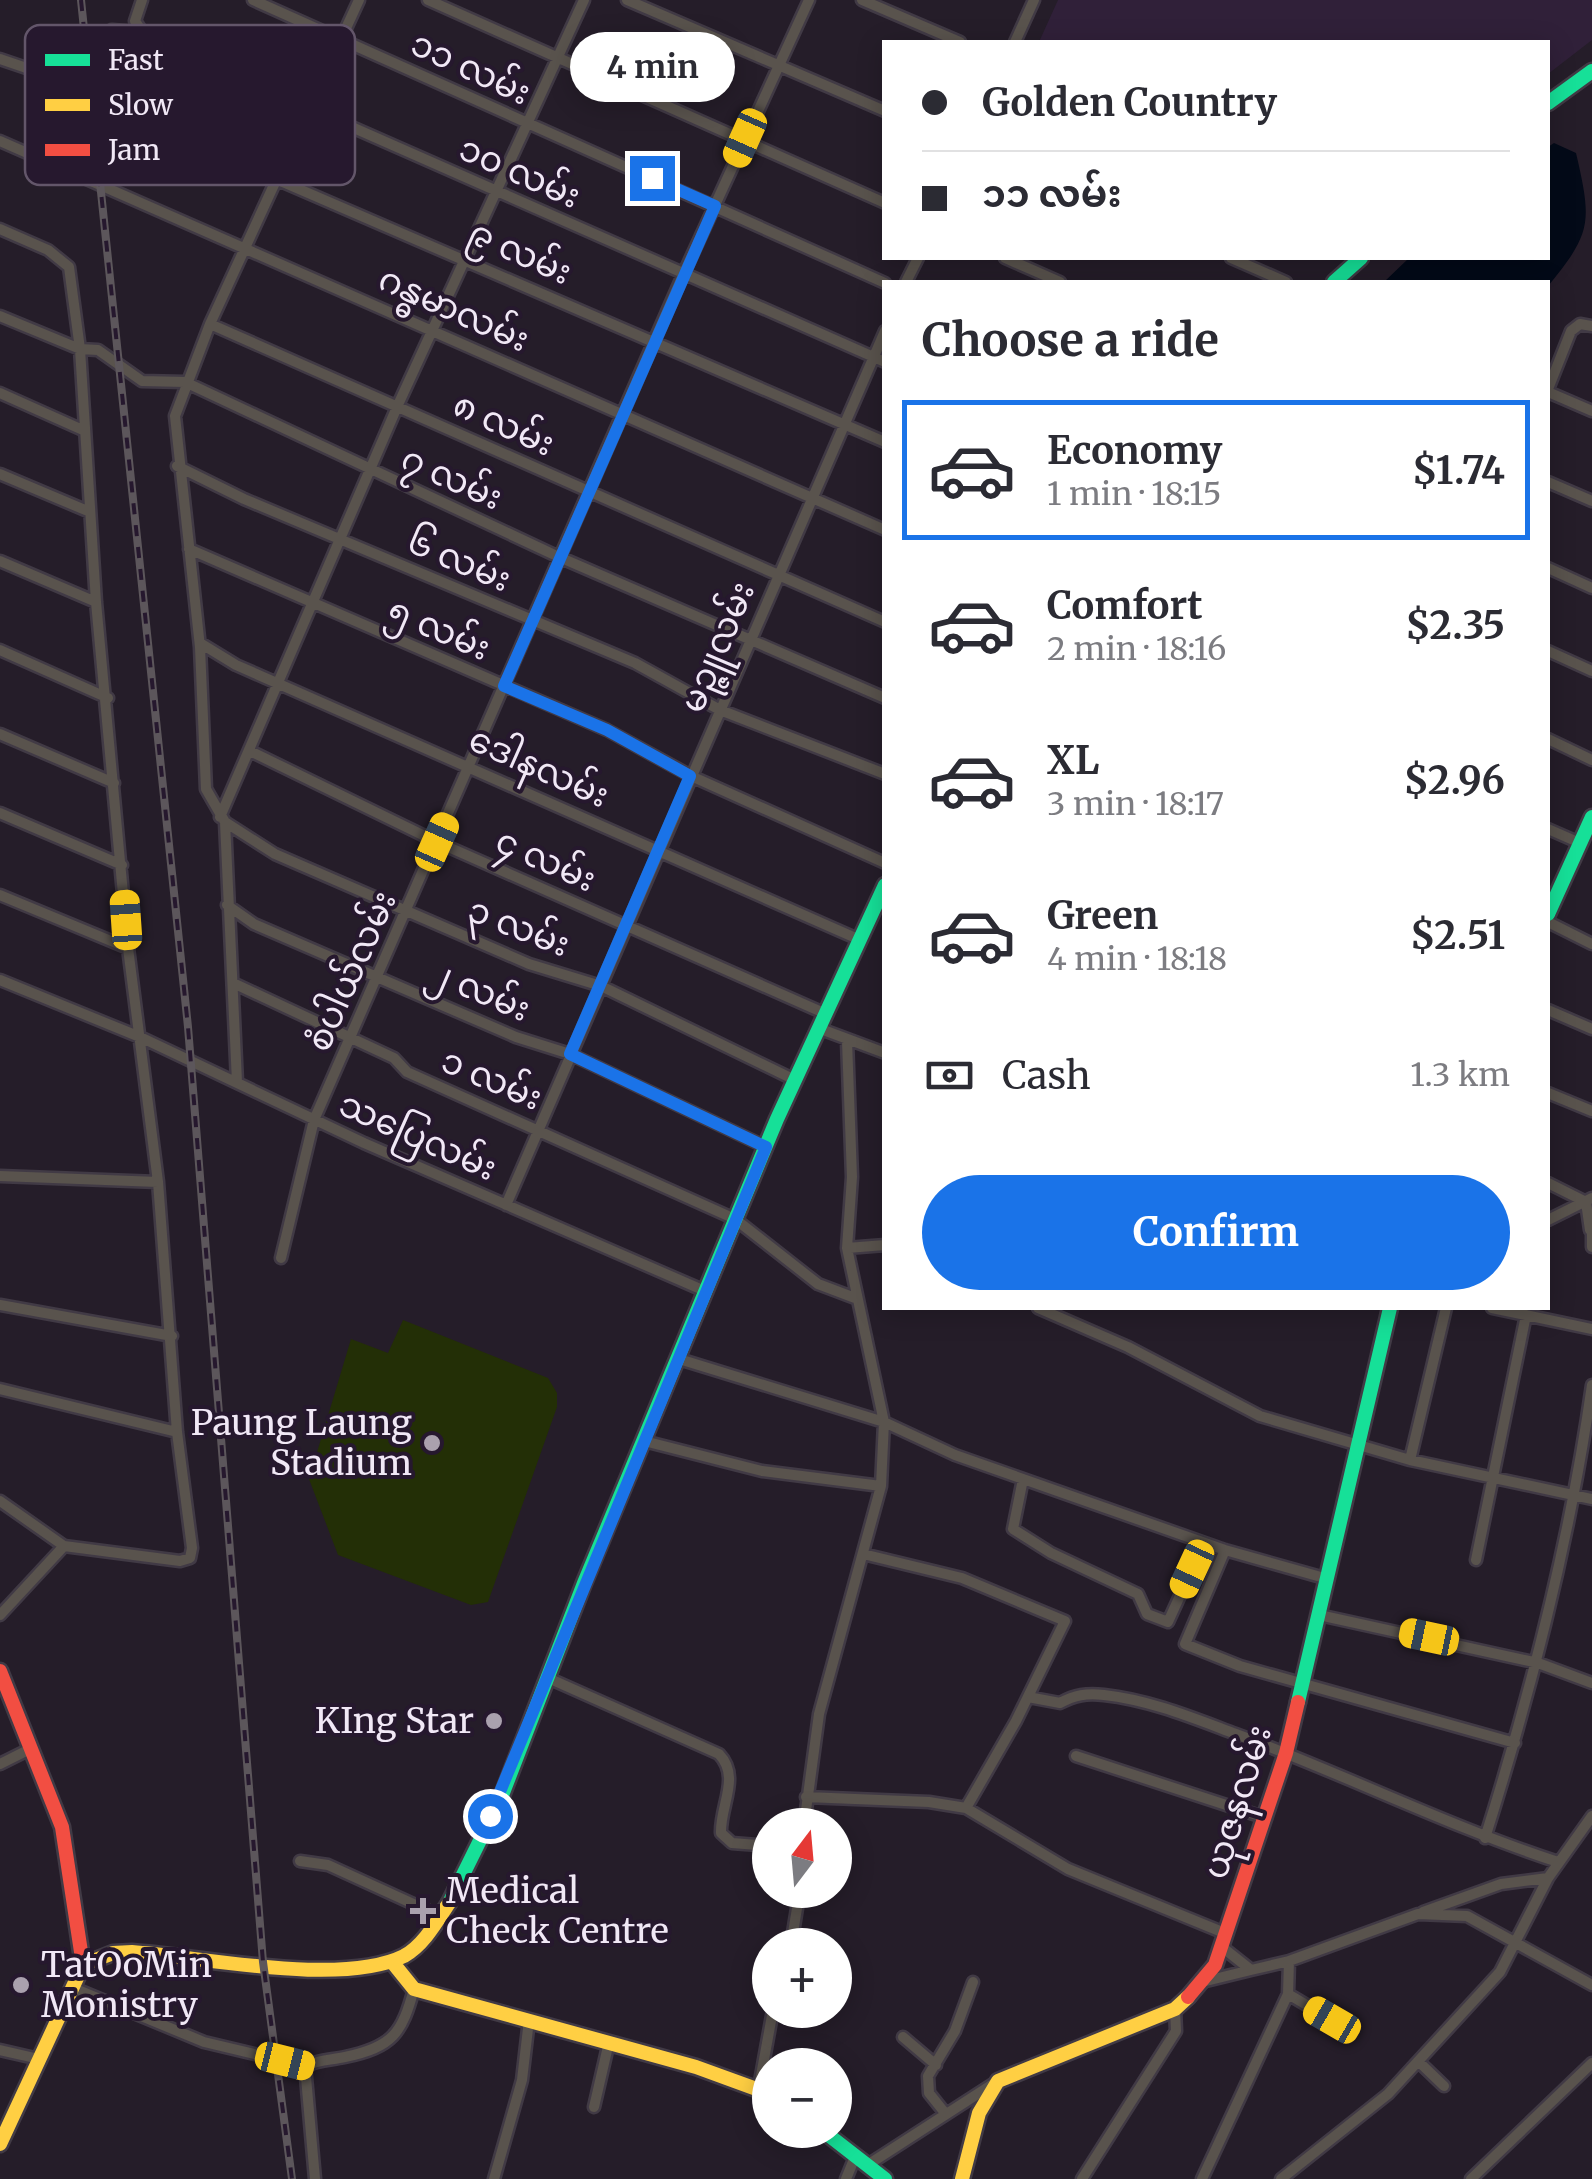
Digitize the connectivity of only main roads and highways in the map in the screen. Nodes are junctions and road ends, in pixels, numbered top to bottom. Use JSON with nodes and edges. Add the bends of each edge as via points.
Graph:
{"nodes":[{"id":1,"x":1592,"y":71,"type":"edge"},
{"id":2,"x":1550,"y":102,"type":"edge"},
{"id":3,"x":1359,"y":260,"type":"edge"},
{"id":4,"x":1336,"y":280,"type":"edge"},
{"id":5,"x":1592,"y":817,"type":"edge"},
{"id":6,"x":1550,"y":910,"type":"edge"},
{"id":7,"x":878,"y":915,"type":"edge"},
{"id":8,"x":1390,"y":1310,"type":"edge"},
{"id":9,"x":0,"y":1671,"type":"edge"},
{"id":10,"x":394,"y":1963,"type":"junction"},
{"id":11,"x":83,"y":1965,"type":"junction"},
{"id":12,"x":752,"y":2086,"type":"edge"},
{"id":13,"x":0,"y":2144,"type":"edge"},
{"id":14,"x":844,"y":2148,"type":"edge"},
{"id":15,"x":885,"y":2179,"type":"edge"},
{"id":16,"x":962,"y":2179,"type":"edge"}],
"edges":[{"from":1,"to":2,"type":"main road"},
{"from":3,"to":4,"type":"main road"},
{"from":5,"to":6,"type":"main road"},
{"from":7,"to":10,"type":"main road","via":[[858,939],[820,1021],[462,1882],[426,1939]]},
{"from":8,"to":16,"type":"main road","name":"ယုဇနလမ်း","via":[[1286,1753],[1206,1981],[1175,2010],[998,2081],[979,2113]]},
{"from":9,"to":11,"type":"main road","via":[[62,1827]]},
{"from":10,"to":11,"type":"main road","via":[[350,1970],[132,1952]]},
{"from":10,"to":12,"type":"main road","via":[[414,1989]]},
{"from":11,"to":13,"type":"main road"},
{"from":14,"to":15,"type":"main road"}]}
